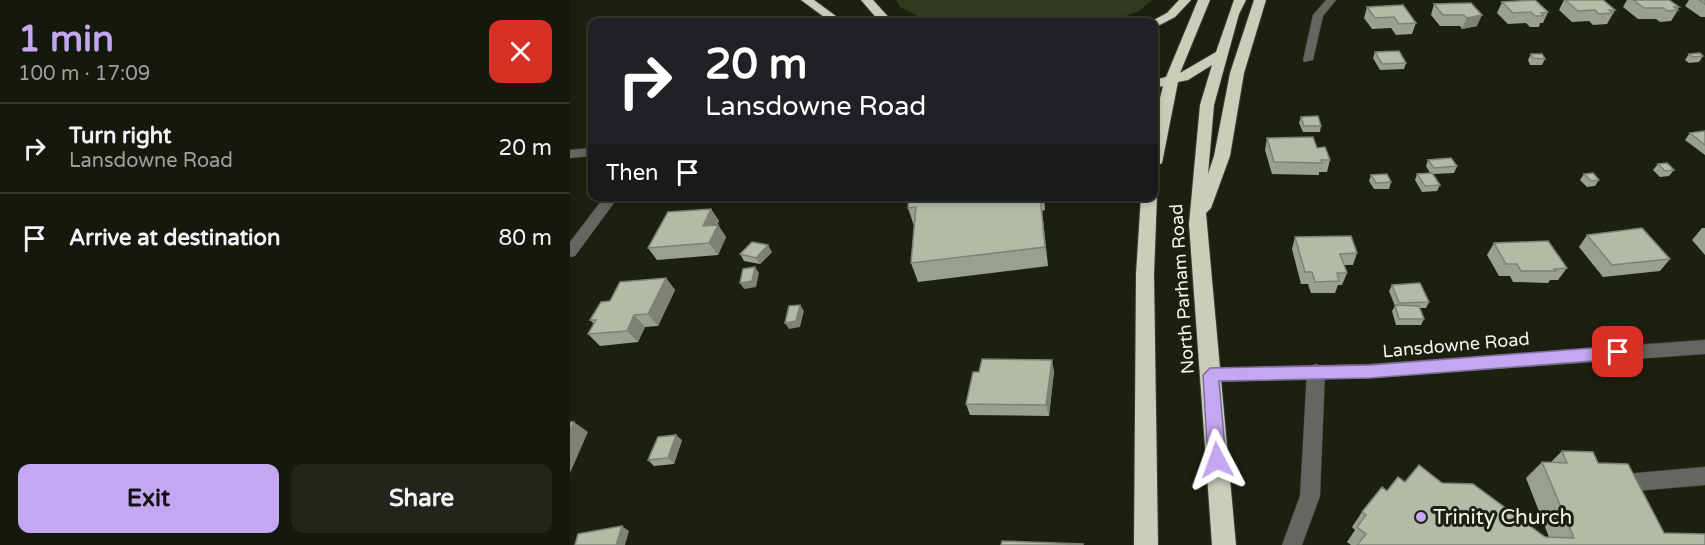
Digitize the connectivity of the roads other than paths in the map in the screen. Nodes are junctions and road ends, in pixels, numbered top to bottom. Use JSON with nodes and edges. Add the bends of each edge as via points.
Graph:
{"nodes":[{"id":1,"x":807,"y":0,"type":"edge"},
{"id":2,"x":867,"y":0,"type":"edge"},
{"id":3,"x":1185,"y":0,"type":"edge"},
{"id":4,"x":1204,"y":0,"type":"edge"},
{"id":5,"x":1240,"y":0,"type":"edge"},
{"id":6,"x":1260,"y":0,"type":"edge"},
{"id":7,"x":1331,"y":0,"type":"edge"},
{"id":8,"x":832,"y":18,"type":"edge"},
{"id":9,"x":882,"y":18,"type":"edge"},
{"id":10,"x":1158,"y":23,"type":"edge"},
{"id":11,"x":1222,"y":54,"type":"junction"},
{"id":12,"x":1308,"y":60,"type":"dead end"},
{"id":13,"x":1171,"y":81,"type":"junction"},
{"id":14,"x":1158,"y":83,"type":"edge"},
{"id":15,"x":1158,"y":131,"type":"edge"},
{"id":16,"x":588,"y":152,"type":"edge"},
{"id":17,"x":570,"y":154,"type":"edge"},
{"id":18,"x":609,"y":201,"type":"edge"},
{"id":19,"x":1149,"y":201,"type":"edge"},
{"id":20,"x":1197,"y":224,"type":"junction"},
{"id":21,"x":570,"y":252,"type":"edge"},
{"id":22,"x":1705,"y":347,"type":"edge"},
{"id":23,"x":1316,"y":371,"type":"junction"},
{"id":24,"x":1210,"y":375,"type":"junction"},
{"id":25,"x":1705,"y":476,"type":"edge"},
{"id":26,"x":1636,"y":482,"type":"edge"},
{"id":27,"x":1146,"y":545,"type":"edge"},
{"id":28,"x":1224,"y":545,"type":"edge"},
{"id":29,"x":1292,"y":545,"type":"edge"}],
"edges":[{"from":1,"to":8,"type":"highway"},
{"from":2,"to":9,"type":"highway"},
{"from":3,"to":10,"type":"highway"},
{"from":4,"to":13,"type":"highway"},
{"from":5,"to":11,"type":"highway","name":"North Parham Road"},
{"from":6,"to":20,"type":"highway","via":[[1237,73],[1222,156]]},
{"from":7,"to":12,"type":"street","via":[[1318,15]]},
{"from":11,"to":13,"type":"highway"},
{"from":11,"to":20,"type":"highway","name":"North Parham Road","via":[[1210,88],[1204,124]]},
{"from":13,"to":14,"type":"highway"},
{"from":13,"to":15,"type":"highway"},
{"from":16,"to":17,"type":"street"},
{"from":18,"to":21,"type":"street"},
{"from":19,"to":27,"type":"highway","name":"North Parham Road","via":[[1145,274]]},
{"from":20,"to":24,"type":"highway","name":"North Parham Road"},
{"from":22,"to":23,"type":"street","name":"Lansdowne Road","via":[[1370,371]]},
{"from":23,"to":24,"type":"street","name":"Lansdowne Road"},
{"from":23,"to":29,"type":"street","via":[[1310,496]]},
{"from":24,"to":28,"type":"highway","name":"North Parham Road"},
{"from":25,"to":26,"type":"street"}]}
